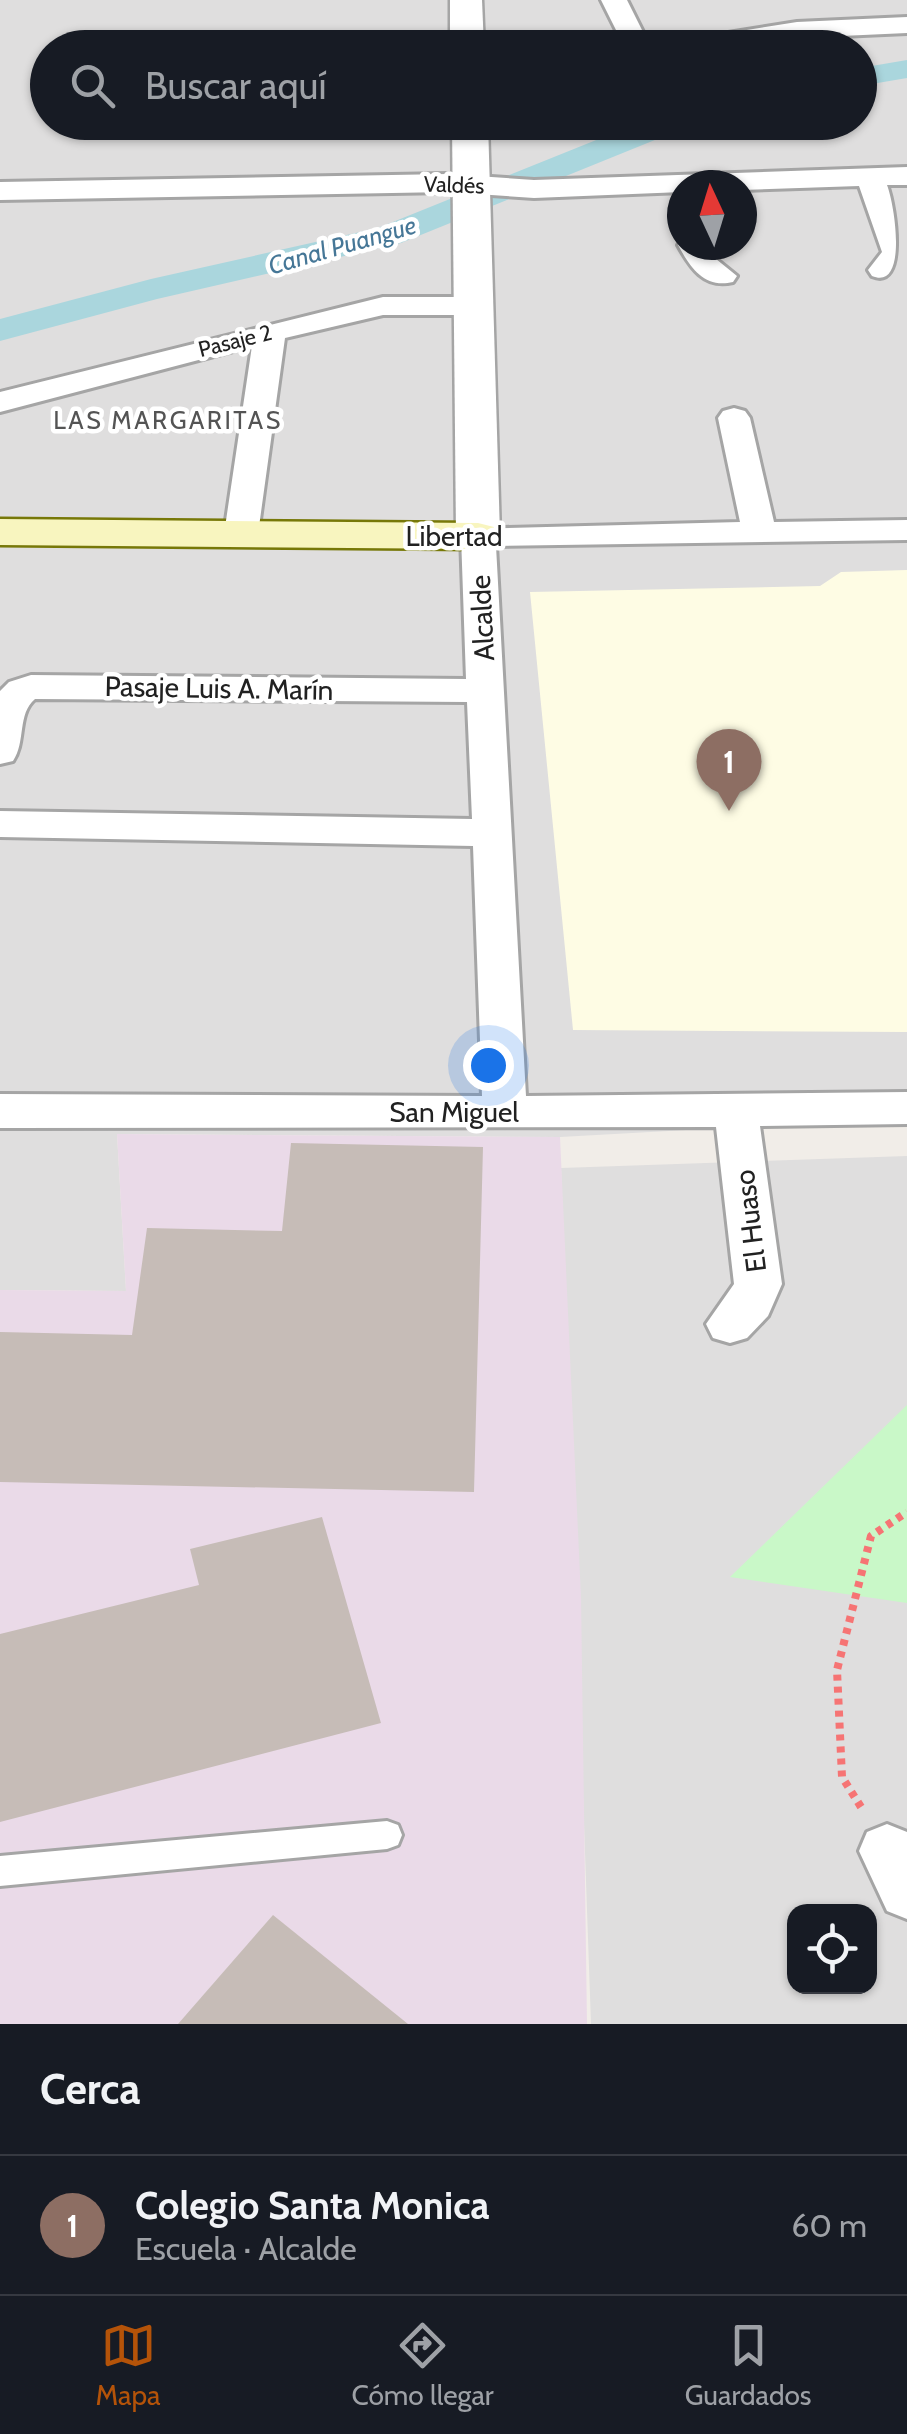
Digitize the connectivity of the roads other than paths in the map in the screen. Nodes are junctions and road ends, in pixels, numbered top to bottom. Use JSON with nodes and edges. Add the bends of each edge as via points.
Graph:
{"nodes":[{"id":1,"x":466,"y":0,"type":"edge"},
{"id":2,"x":614,"y":0,"type":"edge"},
{"id":3,"x":907,"y":25,"type":"edge"},
{"id":4,"x":467,"y":30,"type":"edge"},
{"id":5,"x":629,"y":30,"type":"edge"},
{"id":6,"x":812,"y":30,"type":"edge"},
{"id":7,"x":471,"y":140,"type":"edge"},
{"id":8,"x":907,"y":176,"type":"edge"},
{"id":9,"x":870,"y":178,"type":"junction"},
{"id":10,"x":472,"y":184,"type":"junction"},
{"id":11,"x":757,"y":186,"type":"edge"},
{"id":12,"x":667,"y":191,"type":"edge"},
{"id":13,"x":0,"y":192,"type":"edge"},
{"id":14,"x":701,"y":260,"type":"edge"},
{"id":15,"x":884,"y":270,"type":"dead end"},
{"id":16,"x":722,"y":276,"type":"dead end"},
{"id":17,"x":474,"y":306,"type":"junction"},
{"id":18,"x":270,"y":332,"type":"junction"},
{"id":19,"x":0,"y":402,"type":"edge"},
{"id":20,"x":734,"y":418,"type":"dead end"},
{"id":21,"x":907,"y":530,"type":"edge"},
{"id":22,"x":0,"y":532,"type":"edge"},
{"id":23,"x":241,"y":534,"type":"junction"},
{"id":24,"x":760,"y":534,"type":"junction"},
{"id":25,"x":478,"y":536,"type":"junction"},
{"id":26,"x":485,"y":691,"type":"junction"},
{"id":27,"x":0,"y":752,"type":"edge"},
{"id":28,"x":0,"y":824,"type":"edge"},
{"id":29,"x":492,"y":833,"type":"junction"},
{"id":30,"x":907,"y":1108,"type":"edge"},
{"id":31,"x":736,"y":1109,"type":"junction"},
{"id":32,"x":0,"y":1111,"type":"edge"},
{"id":33,"x":505,"y":1113,"type":"junction"},
{"id":34,"x":730,"y":1324,"type":"dead end"},
{"id":35,"x":387,"y":1835,"type":"dead end"},
{"id":36,"x":0,"y":1870,"type":"edge"}],
"edges":[{"from":1,"to":4,"type":"street"},
{"from":2,"to":5,"type":"street"},
{"from":3,"to":6,"type":"street"},
{"from":7,"to":10,"type":"street","name":"Alcalde"},
{"from":8,"to":9,"type":"street","name":"Valdés"},
{"from":9,"to":11,"type":"street","name":"Valdés"},
{"from":9,"to":15,"type":"street","via":[[897,253]]},
{"from":10,"to":12,"type":"street","name":"Valdés"},
{"from":10,"to":13,"type":"street","name":"Valdés"},
{"from":10,"to":17,"type":"street","name":"Alcalde"},
{"from":14,"to":16,"type":"street"},
{"from":17,"to":18,"type":"street","name":"Pasaje 2","via":[[366,308]]},
{"from":17,"to":25,"type":"street","name":"Alcalde"},
{"from":18,"to":19,"type":"street","name":"Pasaje 2"},
{"from":18,"to":23,"type":"street"},
{"from":20,"to":24,"type":"street"},
{"from":21,"to":24,"type":"street","name":"Libertad"},
{"from":22,"to":23,"type":"main road","name":"Libertad"},
{"from":23,"to":25,"type":"main road","name":"Libertad"},
{"from":24,"to":25,"type":"street","name":"Libertad"},
{"from":25,"to":26,"type":"street","name":"Alcalde"},
{"from":26,"to":27,"type":"street","name":"Pasaje Luis A. Marín","via":[[32,686],[11,699]]},
{"from":26,"to":29,"type":"street","name":"Alcalde"},
{"from":28,"to":29,"type":"street"},
{"from":29,"to":33,"type":"street","name":"Alcalde"},
{"from":30,"to":31,"type":"street","name":"San Miguel"},
{"from":31,"to":33,"type":"street","name":"San Miguel"},
{"from":31,"to":34,"type":"street","name":"El Huaso","via":[[758,1284],[751,1303]]},
{"from":32,"to":33,"type":"street","name":"San Miguel"},
{"from":35,"to":36,"type":"lane"}]}
